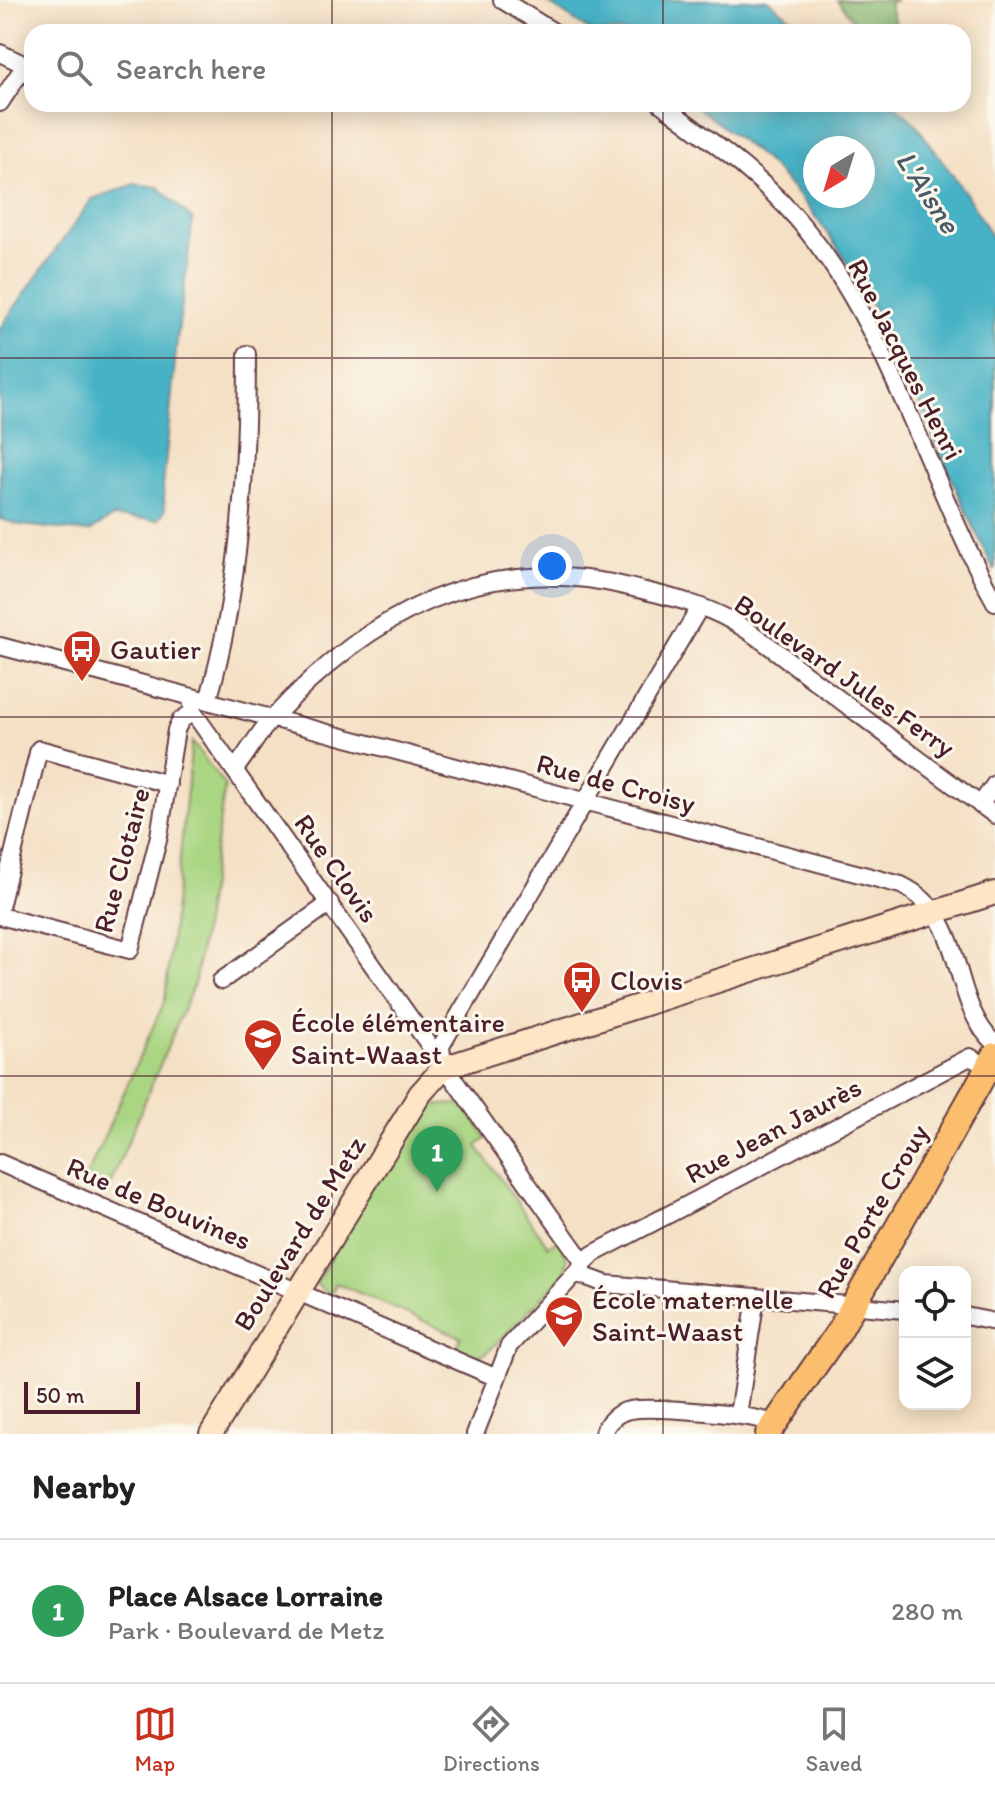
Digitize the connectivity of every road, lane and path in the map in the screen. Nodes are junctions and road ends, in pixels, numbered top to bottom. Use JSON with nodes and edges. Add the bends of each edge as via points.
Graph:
{"nodes":[{"id":1,"x":502,"y":0,"type":"edge"},
{"id":2,"x":541,"y":24,"type":"edge"},
{"id":3,"x":0,"y":53,"type":"edge"},
{"id":4,"x":24,"y":65,"type":"edge"},
{"id":5,"x":24,"y":67,"type":"edge"},
{"id":6,"x":0,"y":103,"type":"edge"},
{"id":7,"x":672,"y":112,"type":"edge"},
{"id":8,"x":247,"y":354,"type":"dead end"},
{"id":9,"x":995,"y":602,"type":"edge"},
{"id":10,"x":700,"y":607,"type":"junction"},
{"id":11,"x":0,"y":646,"type":"edge"},
{"id":12,"x":197,"y":704,"type":"junction"},
{"id":13,"x":271,"y":719,"type":"junction"},
{"id":14,"x":234,"y":770,"type":"junction"},
{"id":15,"x":168,"y":784,"type":"junction"},
{"id":16,"x":995,"y":784,"type":"edge"},
{"id":17,"x":585,"y":801,"type":"junction"},
{"id":18,"x":980,"y":805,"type":"junction"},
{"id":19,"x":995,"y":815,"type":"edge"},
{"id":20,"x":10,"y":851,"type":"edge"},
{"id":21,"x":995,"y":893,"type":"edge"},
{"id":22,"x":330,"y":903,"type":"junction"},
{"id":23,"x":0,"y":907,"type":"edge"},
{"id":24,"x":938,"y":913,"type":"junction"},
{"id":25,"x":0,"y":916,"type":"edge"},
{"id":26,"x":221,"y":981,"type":"dead end"},
{"id":27,"x":979,"y":1029,"type":"junction"},
{"id":28,"x":987,"y":1056,"type":"edge"},
{"id":29,"x":443,"y":1068,"type":"junction"},
{"id":30,"x":0,"y":1163,"type":"edge"},
{"id":31,"x":580,"y":1268,"type":"junction"},
{"id":32,"x":298,"y":1291,"type":"junction"},
{"id":33,"x":756,"y":1297,"type":"junction"},
{"id":34,"x":851,"y":1306,"type":"junction"},
{"id":35,"x":899,"y":1310,"type":"edge"},
{"id":36,"x":971,"y":1317,"type":"edge"},
{"id":37,"x":995,"y":1322,"type":"edge"},
{"id":38,"x":497,"y":1378,"type":"junction"},
{"id":39,"x":738,"y":1415,"type":"junction"},
{"id":40,"x":772,"y":1429,"type":"edge"},
{"id":41,"x":211,"y":1434,"type":"edge"},
{"id":42,"x":475,"y":1434,"type":"edge"},
{"id":43,"x":603,"y":1434,"type":"edge"}],
"edges":[{"from":1,"to":2,"type":"street"},
{"from":3,"to":4,"type":"street"},
{"from":5,"to":6,"type":"street"},
{"from":7,"to":9,"type":"street","name":"Rue Jacques Henri","via":[[734,157],[808,231],[861,315]]},
{"from":8,"to":12,"type":"street","via":[[247,433],[232,581]]},
{"from":10,"to":13,"type":"street","name":"Boulevard Jules Ferry","via":[[568,575],[459,588],[403,612],[339,654]]},
{"from":10,"to":17,"type":"street"},
{"from":10,"to":18,"type":"street","name":"Boulevard Jules Ferry","via":[[762,641]]},
{"from":11,"to":12,"type":"street","name":"Rue de Croisy"},
{"from":12,"to":13,"type":"street","name":"Rue de Croisy"},
{"from":12,"to":14,"type":"street","name":"Rue Clovis"},
{"from":12,"to":15,"type":"street","name":"Rue Clotaire","via":[[176,730]]},
{"from":13,"to":14,"type":"street"},
{"from":13,"to":17,"type":"street","name":"Rue de Croisy"},
{"from":14,"to":22,"type":"street","name":"Rue Clovis"},
{"from":15,"to":20,"type":"street","via":[[39,749]]},
{"from":15,"to":25,"type":"street","name":"Rue Clotaire","via":[[130,950]]},
{"from":16,"to":18,"type":"street"},
{"from":17,"to":24,"type":"street","name":"Rue de Croisy","via":[[901,885]]},
{"from":17,"to":29,"type":"street","via":[[441,1046]]},
{"from":18,"to":19,"type":"street","name":"Boulevard Jules Ferry"},
{"from":20,"to":23,"type":"street"},
{"from":21,"to":24,"type":"main road"},
{"from":22,"to":26,"type":"street"},
{"from":22,"to":29,"type":"street","name":"Rue Clovis"},
{"from":24,"to":27,"type":"street"},
{"from":24,"to":29,"type":"main road"},
{"from":27,"to":28,"type":"street"},
{"from":27,"to":28,"type":"street"},
{"from":28,"to":31,"type":"street","name":"Rue Jean Jaurès","via":[[593,1254]]},
{"from":28,"to":34,"type":"main road","name":"Rue Porte Crouy"},
{"from":29,"to":31,"type":"street","name":"Rue Clovis"},
{"from":29,"to":32,"type":"main road","name":"Boulevard de Metz","via":[[420,1094]]},
{"from":30,"to":32,"type":"street","name":"Rue de Bouvines"},
{"from":31,"to":33,"type":"street","via":[[606,1284]]},
{"from":31,"to":38,"type":"street","name":"Rue Jean Jaurès","via":[[509,1346]]},
{"from":32,"to":38,"type":"street","name":"Rue de Bouvines"},
{"from":32,"to":41,"type":"main road","name":"Boulevard de Metz"},
{"from":33,"to":34,"type":"street"},
{"from":33,"to":39,"type":"street"},
{"from":34,"to":35,"type":"street"},
{"from":34,"to":40,"type":"main road","name":"Rue Porte Crouy"},
{"from":36,"to":37,"type":"street"},
{"from":38,"to":42,"type":"street","name":"Rue Jean Jaurès"},
{"from":39,"to":40,"type":"street","via":[[763,1418]]},
{"from":39,"to":43,"type":"street","via":[[630,1410],[611,1420]]}]}
